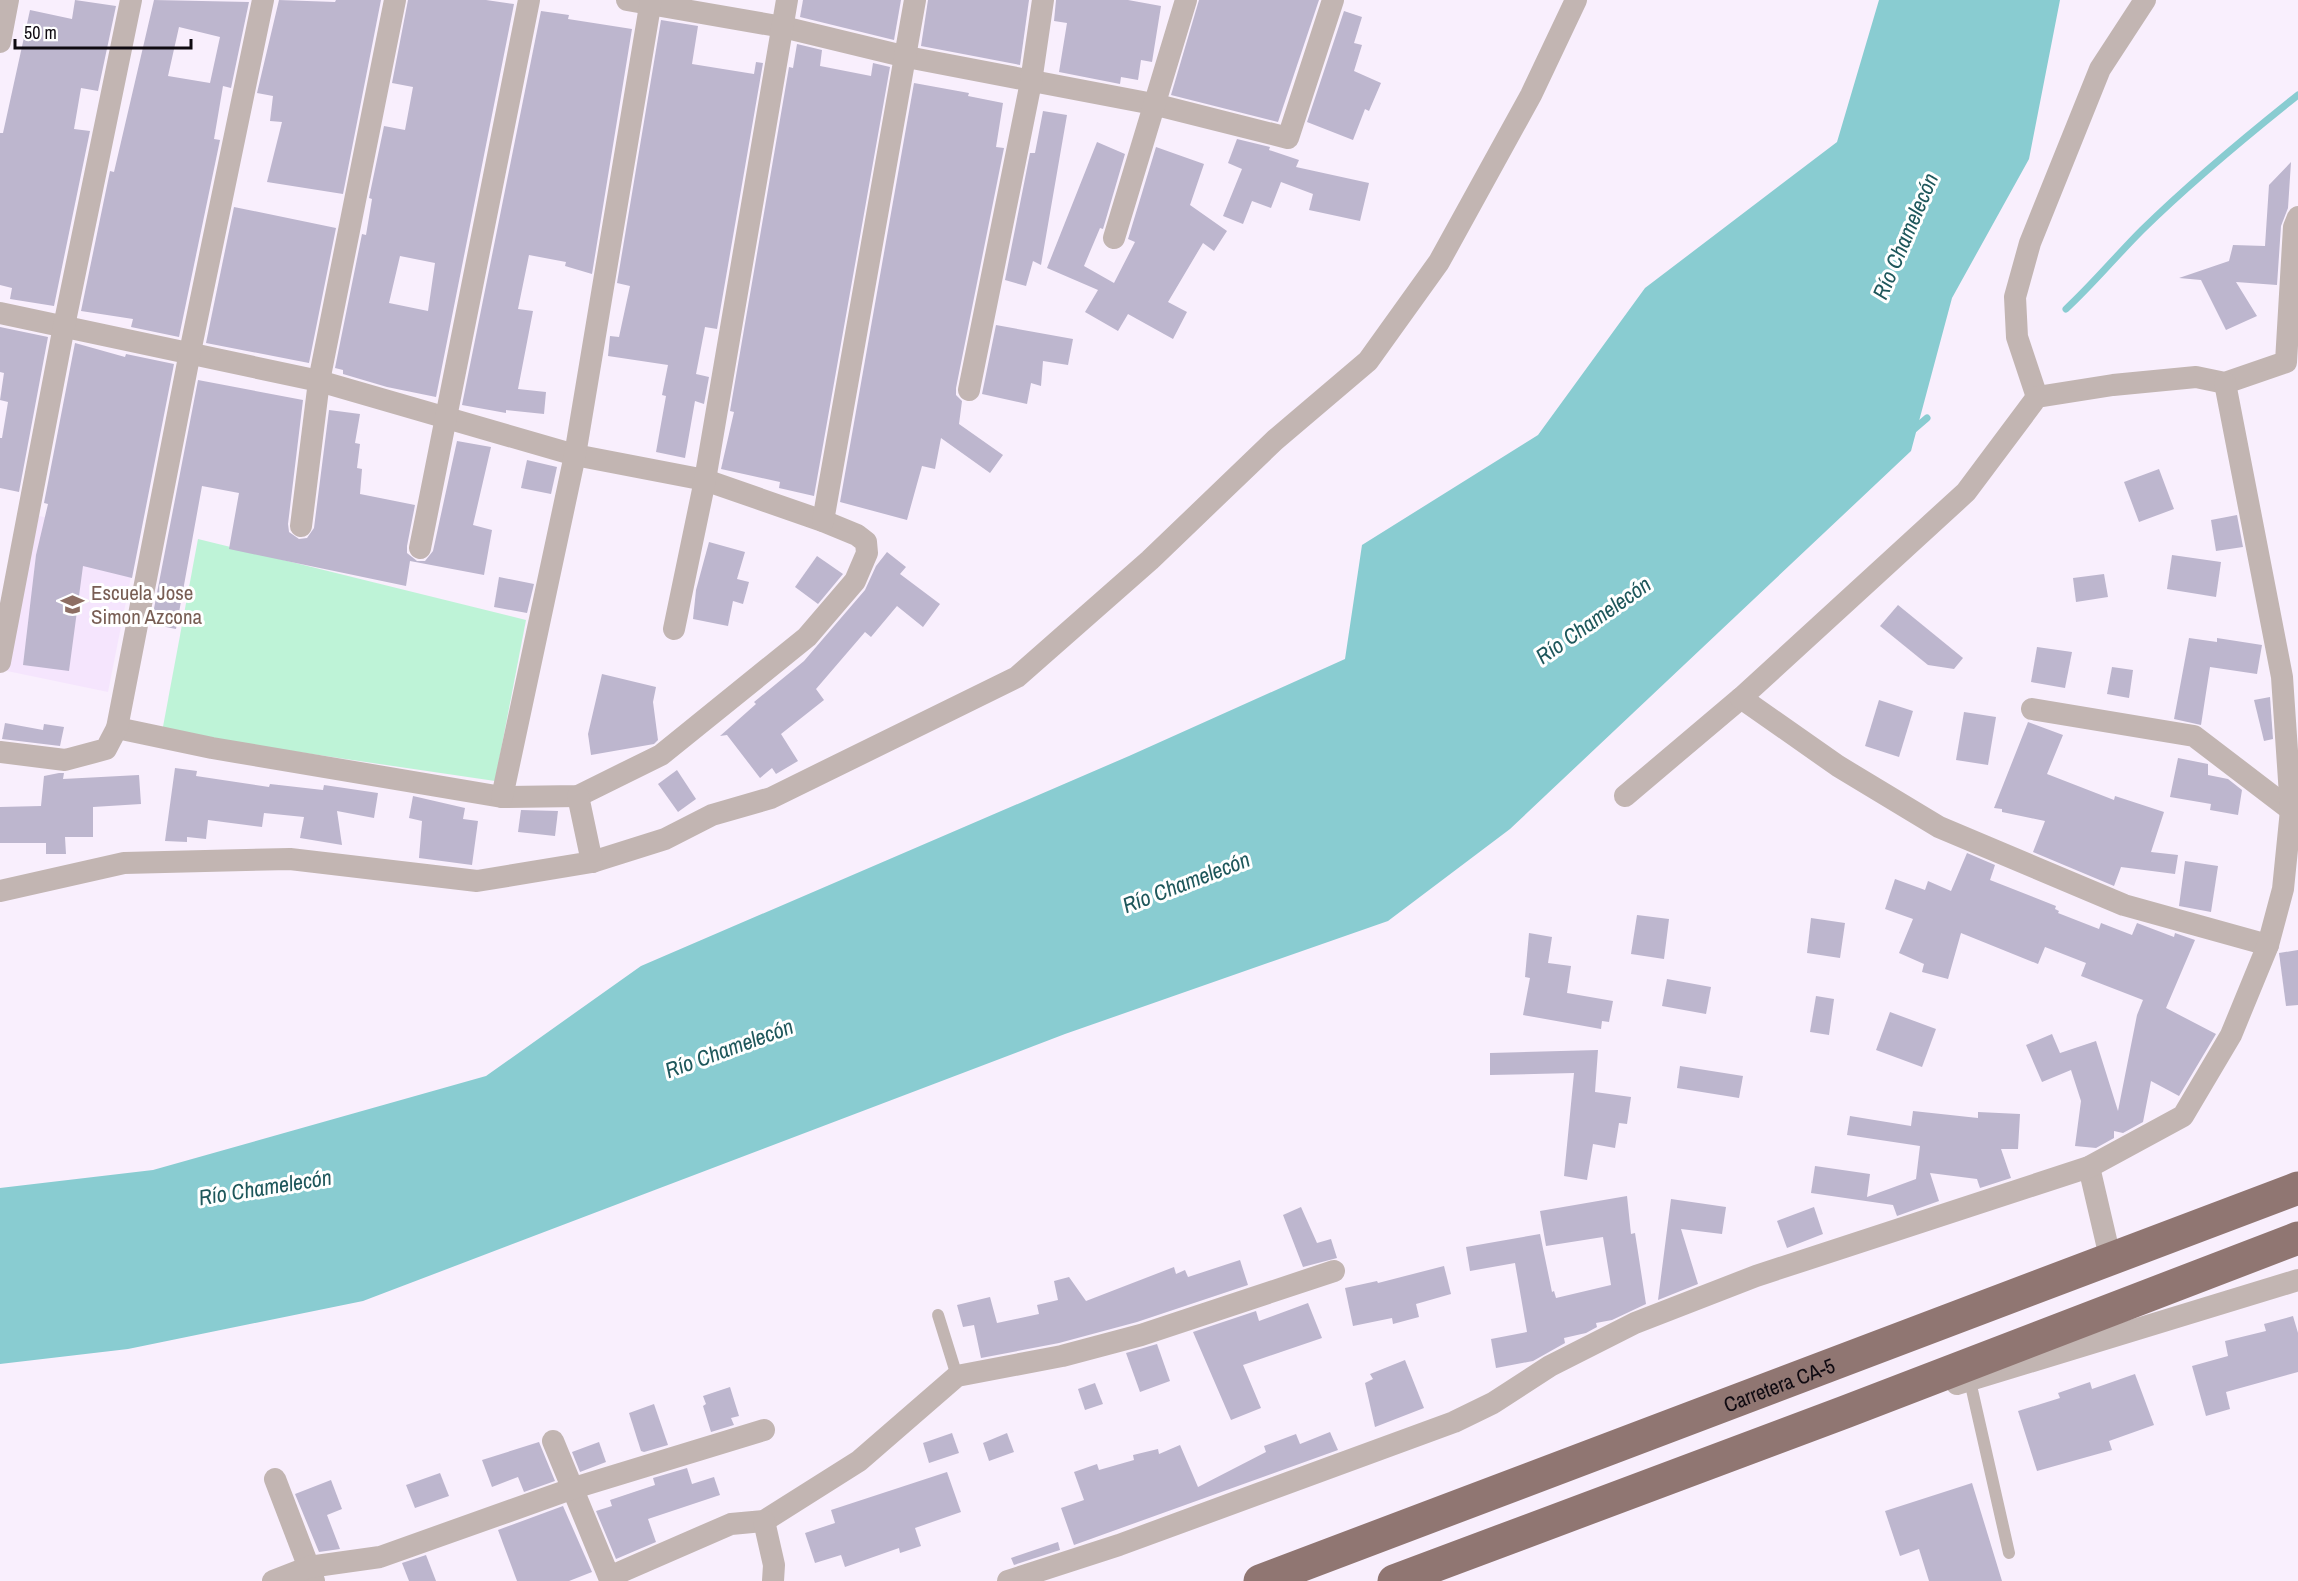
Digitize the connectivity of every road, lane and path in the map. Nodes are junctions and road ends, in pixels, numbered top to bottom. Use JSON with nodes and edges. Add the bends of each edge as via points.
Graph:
{"nodes":[{"id":1,"x":8,"y":0,"type":"edge"},
{"id":2,"x":131,"y":0,"type":"edge"},
{"id":3,"x":263,"y":0,"type":"edge"},
{"id":4,"x":395,"y":0,"type":"edge"},
{"id":5,"x":529,"y":0,"type":"edge"},
{"id":6,"x":627,"y":0,"type":"edge"},
{"id":7,"x":787,"y":0,"type":"edge"},
{"id":8,"x":915,"y":0,"type":"edge"},
{"id":9,"x":1043,"y":0,"type":"edge"},
{"id":10,"x":1186,"y":0,"type":"edge"},
{"id":11,"x":1333,"y":0,"type":"edge"},
{"id":12,"x":1576,"y":0,"type":"edge"},
{"id":13,"x":2145,"y":0,"type":"edge"},
{"id":14,"x":651,"y":2,"type":"edge"},
{"id":15,"x":783,"y":27,"type":"junction"},
{"id":16,"x":0,"y":42,"type":"edge"},
{"id":17,"x":907,"y":57,"type":"junction"},
{"id":18,"x":1031,"y":82,"type":"junction"},
{"id":19,"x":1152,"y":104,"type":"junction"},
{"id":20,"x":2298,"y":217,"type":"edge"},
{"id":21,"x":1114,"y":238,"type":"dead end"},
{"id":22,"x":0,"y":313,"type":"edge"},
{"id":23,"x":64,"y":326,"type":"junction"},
{"id":24,"x":189,"y":352,"type":"junction"},
{"id":25,"x":2292,"y":363,"type":"edge"},
{"id":26,"x":319,"y":381,"type":"junction"},
{"id":27,"x":2225,"y":383,"type":"junction"},
{"id":28,"x":969,"y":390,"type":"dead end"},
{"id":29,"x":2037,"y":397,"type":"junction"},
{"id":30,"x":447,"y":418,"type":"junction"},
{"id":31,"x":575,"y":455,"type":"junction"},
{"id":32,"x":705,"y":480,"type":"junction"},
{"id":33,"x":823,"y":521,"type":"junction"},
{"id":34,"x":301,"y":526,"type":"dead end"},
{"id":35,"x":420,"y":548,"type":"dead end"},
{"id":36,"x":674,"y":629,"type":"dead end"},
{"id":37,"x":0,"y":662,"type":"edge"},
{"id":38,"x":2282,"y":676,"type":"junction"},
{"id":39,"x":1741,"y":698,"type":"junction"},
{"id":40,"x":2298,"y":699,"type":"edge"},
{"id":41,"x":2032,"y":709,"type":"dead end"},
{"id":42,"x":117,"y":728,"type":"junction"},
{"id":43,"x":0,"y":752,"type":"edge"},
{"id":44,"x":578,"y":796,"type":"junction"},
{"id":45,"x":1625,"y":796,"type":"dead end"},
{"id":46,"x":502,"y":797,"type":"junction"},
{"id":47,"x":2291,"y":810,"type":"junction"},
{"id":48,"x":592,"y":862,"type":"junction"},
{"id":49,"x":0,"y":891,"type":"edge"},
{"id":50,"x":2268,"y":945,"type":"junction"},
{"id":51,"x":2089,"y":1167,"type":"junction"},
{"id":52,"x":2298,"y":1188,"type":"edge"},
{"id":53,"x":2298,"y":1238,"type":"edge"},
{"id":54,"x":2110,"y":1257,"type":"junction"},
{"id":55,"x":1334,"y":1271,"type":"dead end"},
{"id":56,"x":2298,"y":1280,"type":"edge"},
{"id":57,"x":938,"y":1315,"type":"dead end"},
{"id":58,"x":957,"y":1376,"type":"junction"},
{"id":59,"x":1970,"y":1381,"type":"junction"},
{"id":60,"x":1845,"y":1412,"type":"junction"},
{"id":61,"x":764,"y":1430,"type":"dead end"},
{"id":62,"x":553,"y":1441,"type":"dead end"},
{"id":63,"x":275,"y":1479,"type":"dead end"},
{"id":64,"x":574,"y":1488,"type":"junction"},
{"id":65,"x":764,"y":1521,"type":"junction"},
{"id":66,"x":2009,"y":1553,"type":"dead end"},
{"id":67,"x":312,"y":1574,"type":"edge"},
{"id":68,"x":606,"y":1580,"type":"edge"},
{"id":69,"x":273,"y":1581,"type":"edge"},
{"id":70,"x":773,"y":1581,"type":"edge"},
{"id":71,"x":1008,"y":1581,"type":"edge"},
{"id":72,"x":1260,"y":1581,"type":"edge"},
{"id":73,"x":1394,"y":1581,"type":"edge"}],
"edges":[{"from":1,"to":16,"type":"street"},
{"from":2,"to":23,"type":"street"},
{"from":3,"to":24,"type":"street"},
{"from":4,"to":26,"type":"street"},
{"from":5,"to":30,"type":"street"},
{"from":6,"to":14,"type":"street"},
{"from":7,"to":15,"type":"street"},
{"from":8,"to":17,"type":"street"},
{"from":9,"to":18,"type":"street"},
{"from":10,"to":19,"type":"street"},
{"from":11,"to":19,"type":"street","via":[[1288,138]]},
{"from":12,"to":48,"type":"street","via":[[1531,95],[1439,262],[1368,361],[1275,440],[1150,560],[1017,677],[771,798],[712,815],[665,839]]},
{"from":13,"to":29,"type":"street","via":[[2100,69],[2030,243],[2015,297],[2017,337]]},
{"from":14,"to":15,"type":"street"},
{"from":14,"to":31,"type":"street"},
{"from":15,"to":17,"type":"street"},
{"from":15,"to":32,"type":"street"},
{"from":17,"to":18,"type":"street"},
{"from":17,"to":33,"type":"street"},
{"from":18,"to":19,"type":"street"},
{"from":18,"to":28,"type":"street"},
{"from":19,"to":21,"type":"street"},
{"from":20,"to":25,"type":"street","via":[[2294,227]]},
{"from":22,"to":23,"type":"street"},
{"from":23,"to":24,"type":"street"},
{"from":23,"to":37,"type":"street"},
{"from":24,"to":26,"type":"street"},
{"from":24,"to":42,"type":"street"},
{"from":25,"to":27,"type":"street"},
{"from":26,"to":30,"type":"street"},
{"from":26,"to":34,"type":"street"},
{"from":27,"to":29,"type":"street","via":[[2196,377]]},
{"from":27,"to":38,"type":"street"},
{"from":29,"to":39,"type":"street","via":[[1966,492]]},
{"from":30,"to":31,"type":"street"},
{"from":30,"to":35,"type":"street"},
{"from":31,"to":32,"type":"street"},
{"from":31,"to":46,"type":"street"},
{"from":32,"to":33,"type":"street"},
{"from":32,"to":36,"type":"street"},
{"from":33,"to":44,"type":"street","via":[[856,535],[866,543],[867,553],[855,581],[807,637],[661,755]]},
{"from":38,"to":40,"type":"street"},
{"from":38,"to":47,"type":"street"},
{"from":39,"to":45,"type":"street"},
{"from":39,"to":50,"type":"street","via":[[1838,766],[1938,827],[2124,905]]},
{"from":41,"to":47,"type":"street","via":[[2194,736]]},
{"from":42,"to":43,"type":"street","via":[[106,749],[65,760]]},
{"from":42,"to":46,"type":"street"},
{"from":44,"to":46,"type":"street"},
{"from":44,"to":48,"type":"street"},
{"from":47,"to":50,"type":"street","via":[[2283,889]]},
{"from":48,"to":49,"type":"street","via":[[477,881],[290,859],[124,863]]},
{"from":50,"to":51,"type":"street","via":[[2231,1035],[2183,1116]]},
{"from":51,"to":54,"type":"street"},
{"from":51,"to":71,"type":"street","via":[[1756,1276],[1635,1323],[1550,1366],[1493,1403],[1454,1422],[1119,1545]]},
{"from":52,"to":54,"type":"highway","name":"Carretera CA-5"},
{"from":53,"to":60,"type":"highway"},
{"from":54,"to":72,"type":"highway","name":"Carretera CA-5"},
{"from":55,"to":58,"type":"street","via":[[1141,1335],[1062,1356]]},
{"from":56,"to":59,"type":"street"},
{"from":57,"to":58,"type":"lane"},
{"from":58,"to":65,"type":"street","via":[[859,1461]]},
{"from":59,"to":60,"type":"street"},
{"from":59,"to":66,"type":"lane"},
{"from":60,"to":73,"type":"highway"},
{"from":61,"to":64,"type":"street"},
{"from":62,"to":64,"type":"street"},
{"from":63,"to":67,"type":"street"},
{"from":64,"to":67,"type":"street","via":[[380,1557]]},
{"from":64,"to":68,"type":"street"},
{"from":65,"to":68,"type":"street","via":[[731,1524]]},
{"from":65,"to":70,"type":"street","via":[[774,1564]]},
{"from":67,"to":69,"type":"street"}]}
